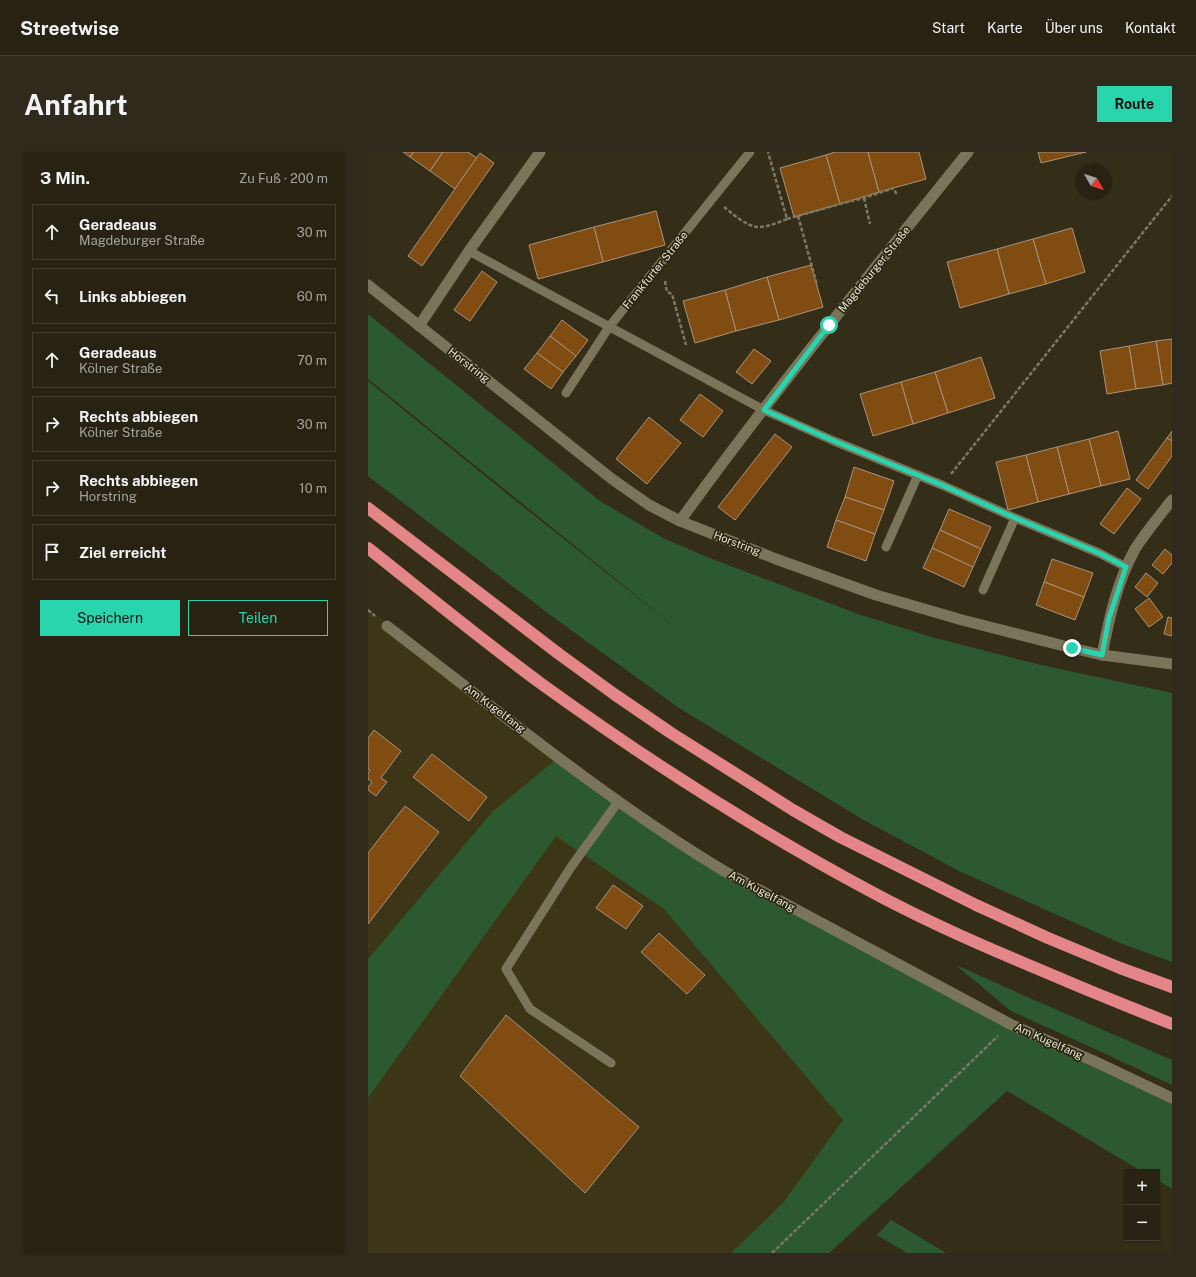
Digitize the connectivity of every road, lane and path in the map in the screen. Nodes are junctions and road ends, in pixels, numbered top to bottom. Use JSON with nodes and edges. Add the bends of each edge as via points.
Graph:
{"nodes":[{"id":1,"x":540,"y":152,"type":"edge"},
{"id":2,"x":750,"y":152,"type":"edge"},
{"id":3,"x":768,"y":152,"type":"edge"},
{"id":4,"x":968,"y":152,"type":"edge"},
{"id":5,"x":897,"y":196,"type":"dead end"},
{"id":6,"x":1172,"y":196,"type":"edge"},
{"id":7,"x":713,"y":198,"type":"junction"},
{"id":8,"x":864,"y":198,"type":"junction"},
{"id":9,"x":798,"y":216,"type":"junction"},
{"id":10,"x":787,"y":219,"type":"junction"},
{"id":11,"x":870,"y":224,"type":"dead end"},
{"id":12,"x":469,"y":252,"type":"junction"},
{"id":13,"x":663,"y":261,"type":"junction"},
{"id":14,"x":368,"y":285,"type":"edge"},
{"id":15,"x":817,"y":286,"type":"dead end"},
{"id":16,"x":419,"y":326,"type":"junction"},
{"id":17,"x":610,"y":327,"type":"junction"},
{"id":18,"x":686,"y":345,"type":"dead end"},
{"id":19,"x":566,"y":393,"type":"dead end"},
{"id":20,"x":764,"y":410,"type":"junction"},
{"id":21,"x":918,"y":475,"type":"junction"},
{"id":22,"x":942,"y":485,"type":"junction"},
{"id":23,"x":1172,"y":500,"type":"edge"},
{"id":24,"x":368,"y":508,"type":"edge"},
{"id":25,"x":1015,"y":518,"type":"junction"},
{"id":26,"x":680,"y":521,"type":"junction"},
{"id":27,"x":886,"y":546,"type":"dead end"},
{"id":28,"x":368,"y":548,"type":"edge"},
{"id":29,"x":1126,"y":567,"type":"junction"},
{"id":30,"x":983,"y":590,"type":"dead end"},
{"id":31,"x":387,"y":626,"type":"dead end"},
{"id":32,"x":1102,"y":655,"type":"junction"},
{"id":33,"x":1172,"y":664,"type":"edge"},
{"id":34,"x":618,"y":802,"type":"junction"},
{"id":35,"x":1172,"y":987,"type":"edge"},
{"id":36,"x":1010,"y":1024,"type":"junction"},
{"id":37,"x":1172,"y":1024,"type":"edge"},
{"id":38,"x":612,"y":1063,"type":"dead end"},
{"id":39,"x":1172,"y":1098,"type":"edge"},
{"id":40,"x":772,"y":1253,"type":"edge"}],
"edges":[{"from":1,"to":12,"type":"street"},
{"from":2,"to":7,"type":"lane","name":"Frankfurter Straße"},
{"from":3,"to":10,"type":"path"},
{"from":4,"to":20,"type":"street","name":"Magdeburger Straße"},
{"from":5,"to":8,"type":"path","via":[[894,188]]},
{"from":6,"to":22,"type":"path"},
{"from":7,"to":10,"type":"path","via":[[754,226],[760,227]]},
{"from":7,"to":13,"type":"lane","name":"Frankfurter Straße"},
{"from":8,"to":9,"type":"path"},
{"from":8,"to":11,"type":"path"},
{"from":9,"to":10,"type":"path"},
{"from":9,"to":15,"type":"path"},
{"from":12,"to":16,"type":"street"},
{"from":12,"to":17,"type":"lane"},
{"from":13,"to":17,"type":"lane","name":"Frankfurter Straße"},
{"from":13,"to":18,"type":"path","via":[[667,292],[672,294]]},
{"from":14,"to":16,"type":"street","name":"Horstring"},
{"from":16,"to":26,"type":"street","name":"Horstring","via":[[612,479],[649,505]]},
{"from":17,"to":19,"type":"lane","name":"Frankfurter Straße"},
{"from":17,"to":20,"type":"lane"},
{"from":20,"to":21,"type":"lane"},
{"from":20,"to":26,"type":"street","name":"Magdeburger Straße"},
{"from":21,"to":22,"type":"lane"},
{"from":21,"to":27,"type":"lane"},
{"from":22,"to":25,"type":"lane"},
{"from":23,"to":29,"type":"street","via":[[1150,527]]},
{"from":24,"to":35,"type":"highway","via":[[608,690],[792,810],[840,838],[976,905],[1062,944]]},
{"from":25,"to":29,"type":"lane"},
{"from":25,"to":30,"type":"lane"},
{"from":26,"to":32,"type":"street","name":"Horstring","via":[[776,559],[876,594],[1043,642]]},
{"from":28,"to":37,"type":"highway","via":[[446,611],[576,708],[650,760],[774,837],[871,892],[958,936]]},
{"from":29,"to":32,"type":"street","via":[[1109,618]]},
{"from":31,"to":34,"type":"street","name":"Am Kugelfang"},
{"from":32,"to":33,"type":"street","name":"Horstring"},
{"from":34,"to":36,"type":"street","name":"Am Kugelfang","via":[[724,871]]},
{"from":34,"to":38,"type":"lane","via":[[571,867],[506,969],[530,1009]]},
{"from":36,"to":39,"type":"street","name":"Am Kugelfang"},
{"from":36,"to":40,"type":"path"}]}
